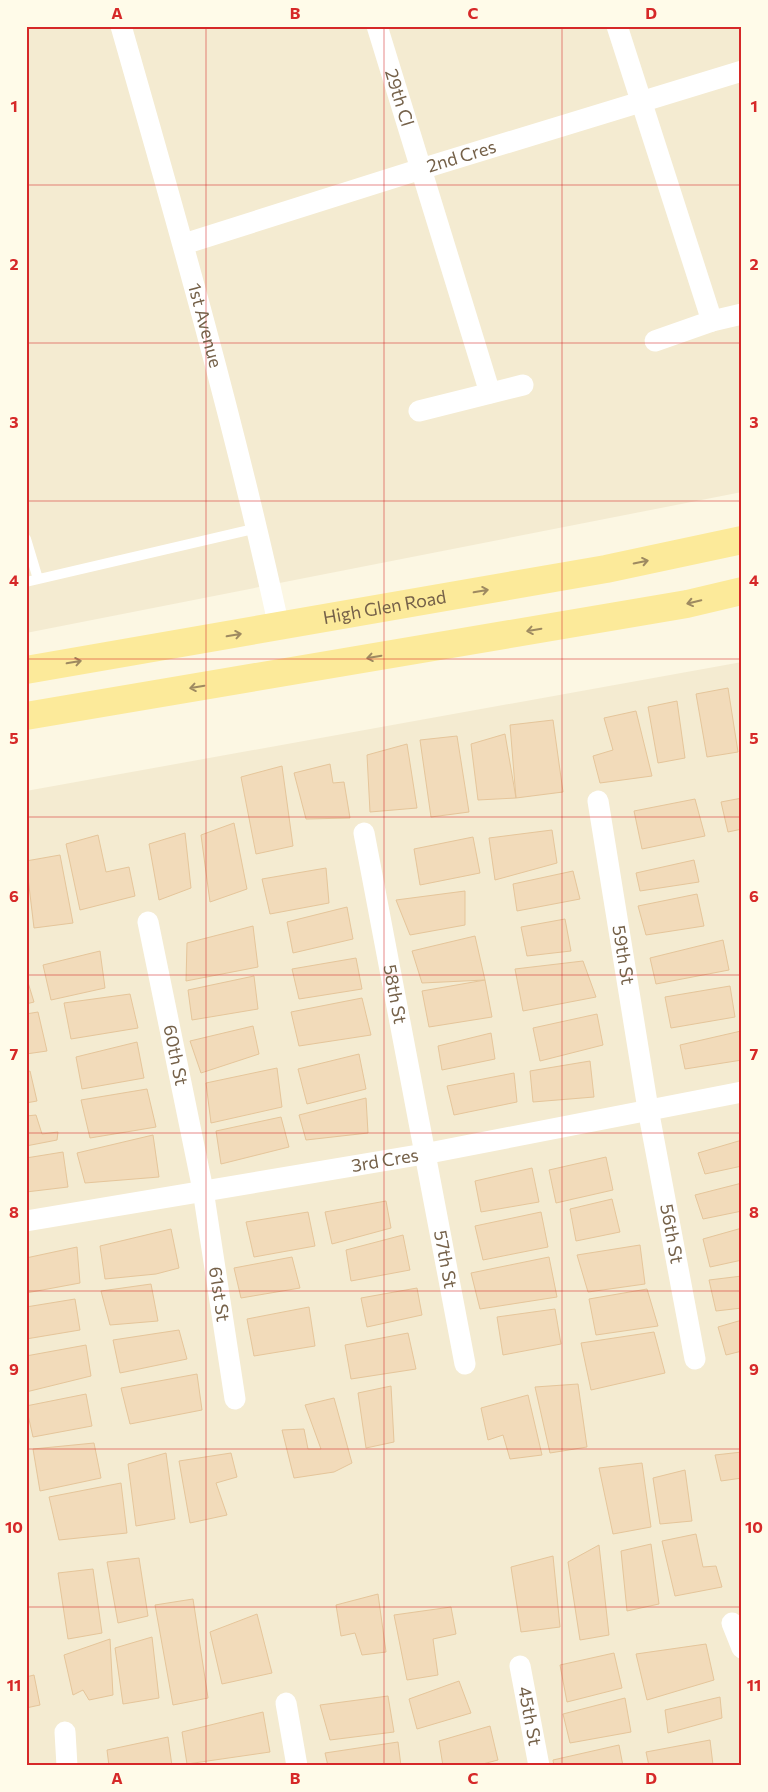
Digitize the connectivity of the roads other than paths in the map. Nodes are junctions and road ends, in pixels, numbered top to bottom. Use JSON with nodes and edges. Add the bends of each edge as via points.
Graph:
{"nodes":[{"id":1,"x":121,"y":26,"type":"edge"},
{"id":2,"x":377,"y":26,"type":"edge"},
{"id":3,"x":617,"y":26,"type":"edge"},
{"id":4,"x":742,"y":72,"type":"edge"},
{"id":5,"x":642,"y":102,"type":"junction"},
{"id":6,"x":421,"y":169,"type":"junction"},
{"id":7,"x":184,"y":244,"type":"junction"},
{"id":8,"x":742,"y":314,"type":"edge"},
{"id":9,"x":712,"y":321,"type":"junction"},
{"id":10,"x":655,"y":341,"type":"dead end"},
{"id":11,"x":524,"y":385,"type":"dead end"},
{"id":12,"x":490,"y":393,"type":"junction"},
{"id":13,"x":419,"y":411,"type":"dead end"},
{"id":14,"x":258,"y":528,"type":"junction"},
{"id":15,"x":26,"y":539,"type":"edge"},
{"id":16,"x":742,"y":540,"type":"edge"},
{"id":17,"x":38,"y":579,"type":"junction"},
{"id":18,"x":26,"y":582,"type":"edge"},
{"id":19,"x":742,"y":591,"type":"edge"},
{"id":20,"x":280,"y":627,"type":"junction"},
{"id":21,"x":26,"y":670,"type":"edge"},
{"id":22,"x":26,"y":716,"type":"edge"},
{"id":23,"x":598,"y":801,"type":"dead end"},
{"id":24,"x":364,"y":833,"type":"dead end"},
{"id":25,"x":148,"y":922,"type":"dead end"},
{"id":26,"x":742,"y":1092,"type":"edge"},
{"id":27,"x":648,"y":1108,"type":"junction"},
{"id":28,"x":424,"y":1154,"type":"junction"},
{"id":29,"x":203,"y":1190,"type":"junction"},
{"id":30,"x":26,"y":1221,"type":"edge"},
{"id":31,"x":695,"y":1359,"type":"dead end"},
{"id":32,"x":465,"y":1364,"type":"dead end"},
{"id":33,"x":235,"y":1399,"type":"dead end"},
{"id":34,"x":732,"y":1623,"type":"dead end"},
{"id":35,"x":742,"y":1648,"type":"edge"},
{"id":36,"x":520,"y":1666,"type":"dead end"},
{"id":37,"x":286,"y":1703,"type":"dead end"},
{"id":38,"x":65,"y":1732,"type":"dead end"},
{"id":39,"x":67,"y":1766,"type":"edge"},
{"id":40,"x":297,"y":1766,"type":"edge"},
{"id":41,"x":539,"y":1766,"type":"edge"}],
"edges":[{"from":1,"to":7,"type":"street","name":"1st Avenue"},
{"from":2,"to":6,"type":"street","name":"29th Cl"},
{"from":3,"to":5,"type":"street"},
{"from":4,"to":5,"type":"street","name":"2nd Cres"},
{"from":5,"to":6,"type":"street","name":"2nd Cres"},
{"from":5,"to":9,"type":"street"},
{"from":6,"to":7,"type":"street","name":"2nd Cres"},
{"from":6,"to":12,"type":"street","name":"29th Cl"},
{"from":7,"to":14,"type":"street","name":"1st Avenue"},
{"from":8,"to":9,"type":"street"},
{"from":9,"to":10,"type":"street"},
{"from":11,"to":12,"type":"street"},
{"from":12,"to":13,"type":"street"},
{"from":14,"to":17,"type":"lane"},
{"from":14,"to":20,"type":"street","name":"1st Avenue"},
{"from":15,"to":17,"type":"lane"},
{"from":20,"to":16,"type":"main road","name":"High Glen Road","one_way":true,"via":[[606,569]]},
{"from":17,"to":18,"type":"lane"},
{"from":19,"to":22,"type":"main road","one_way":true,"via":[[687,604]]},
{"from":21,"to":20,"type":"main road","name":"High Glen Road","one_way":true},
{"from":23,"to":27,"type":"street","name":"59th St"},
{"from":24,"to":28,"type":"street","name":"58th St"},
{"from":25,"to":29,"type":"street","name":"60th St"},
{"from":26,"to":27,"type":"street","name":"3rd Cres"},
{"from":27,"to":28,"type":"street","name":"3rd Cres"},
{"from":27,"to":31,"type":"street","name":"56th St"},
{"from":28,"to":29,"type":"street","name":"3rd Cres"},
{"from":28,"to":32,"type":"street","name":"57th St"},
{"from":29,"to":30,"type":"street","name":"3rd Cres"},
{"from":29,"to":33,"type":"street","name":"61st St"},
{"from":34,"to":35,"type":"street"},
{"from":36,"to":41,"type":"street","name":"45th St"},
{"from":37,"to":40,"type":"street"},
{"from":38,"to":39,"type":"street"}]}
